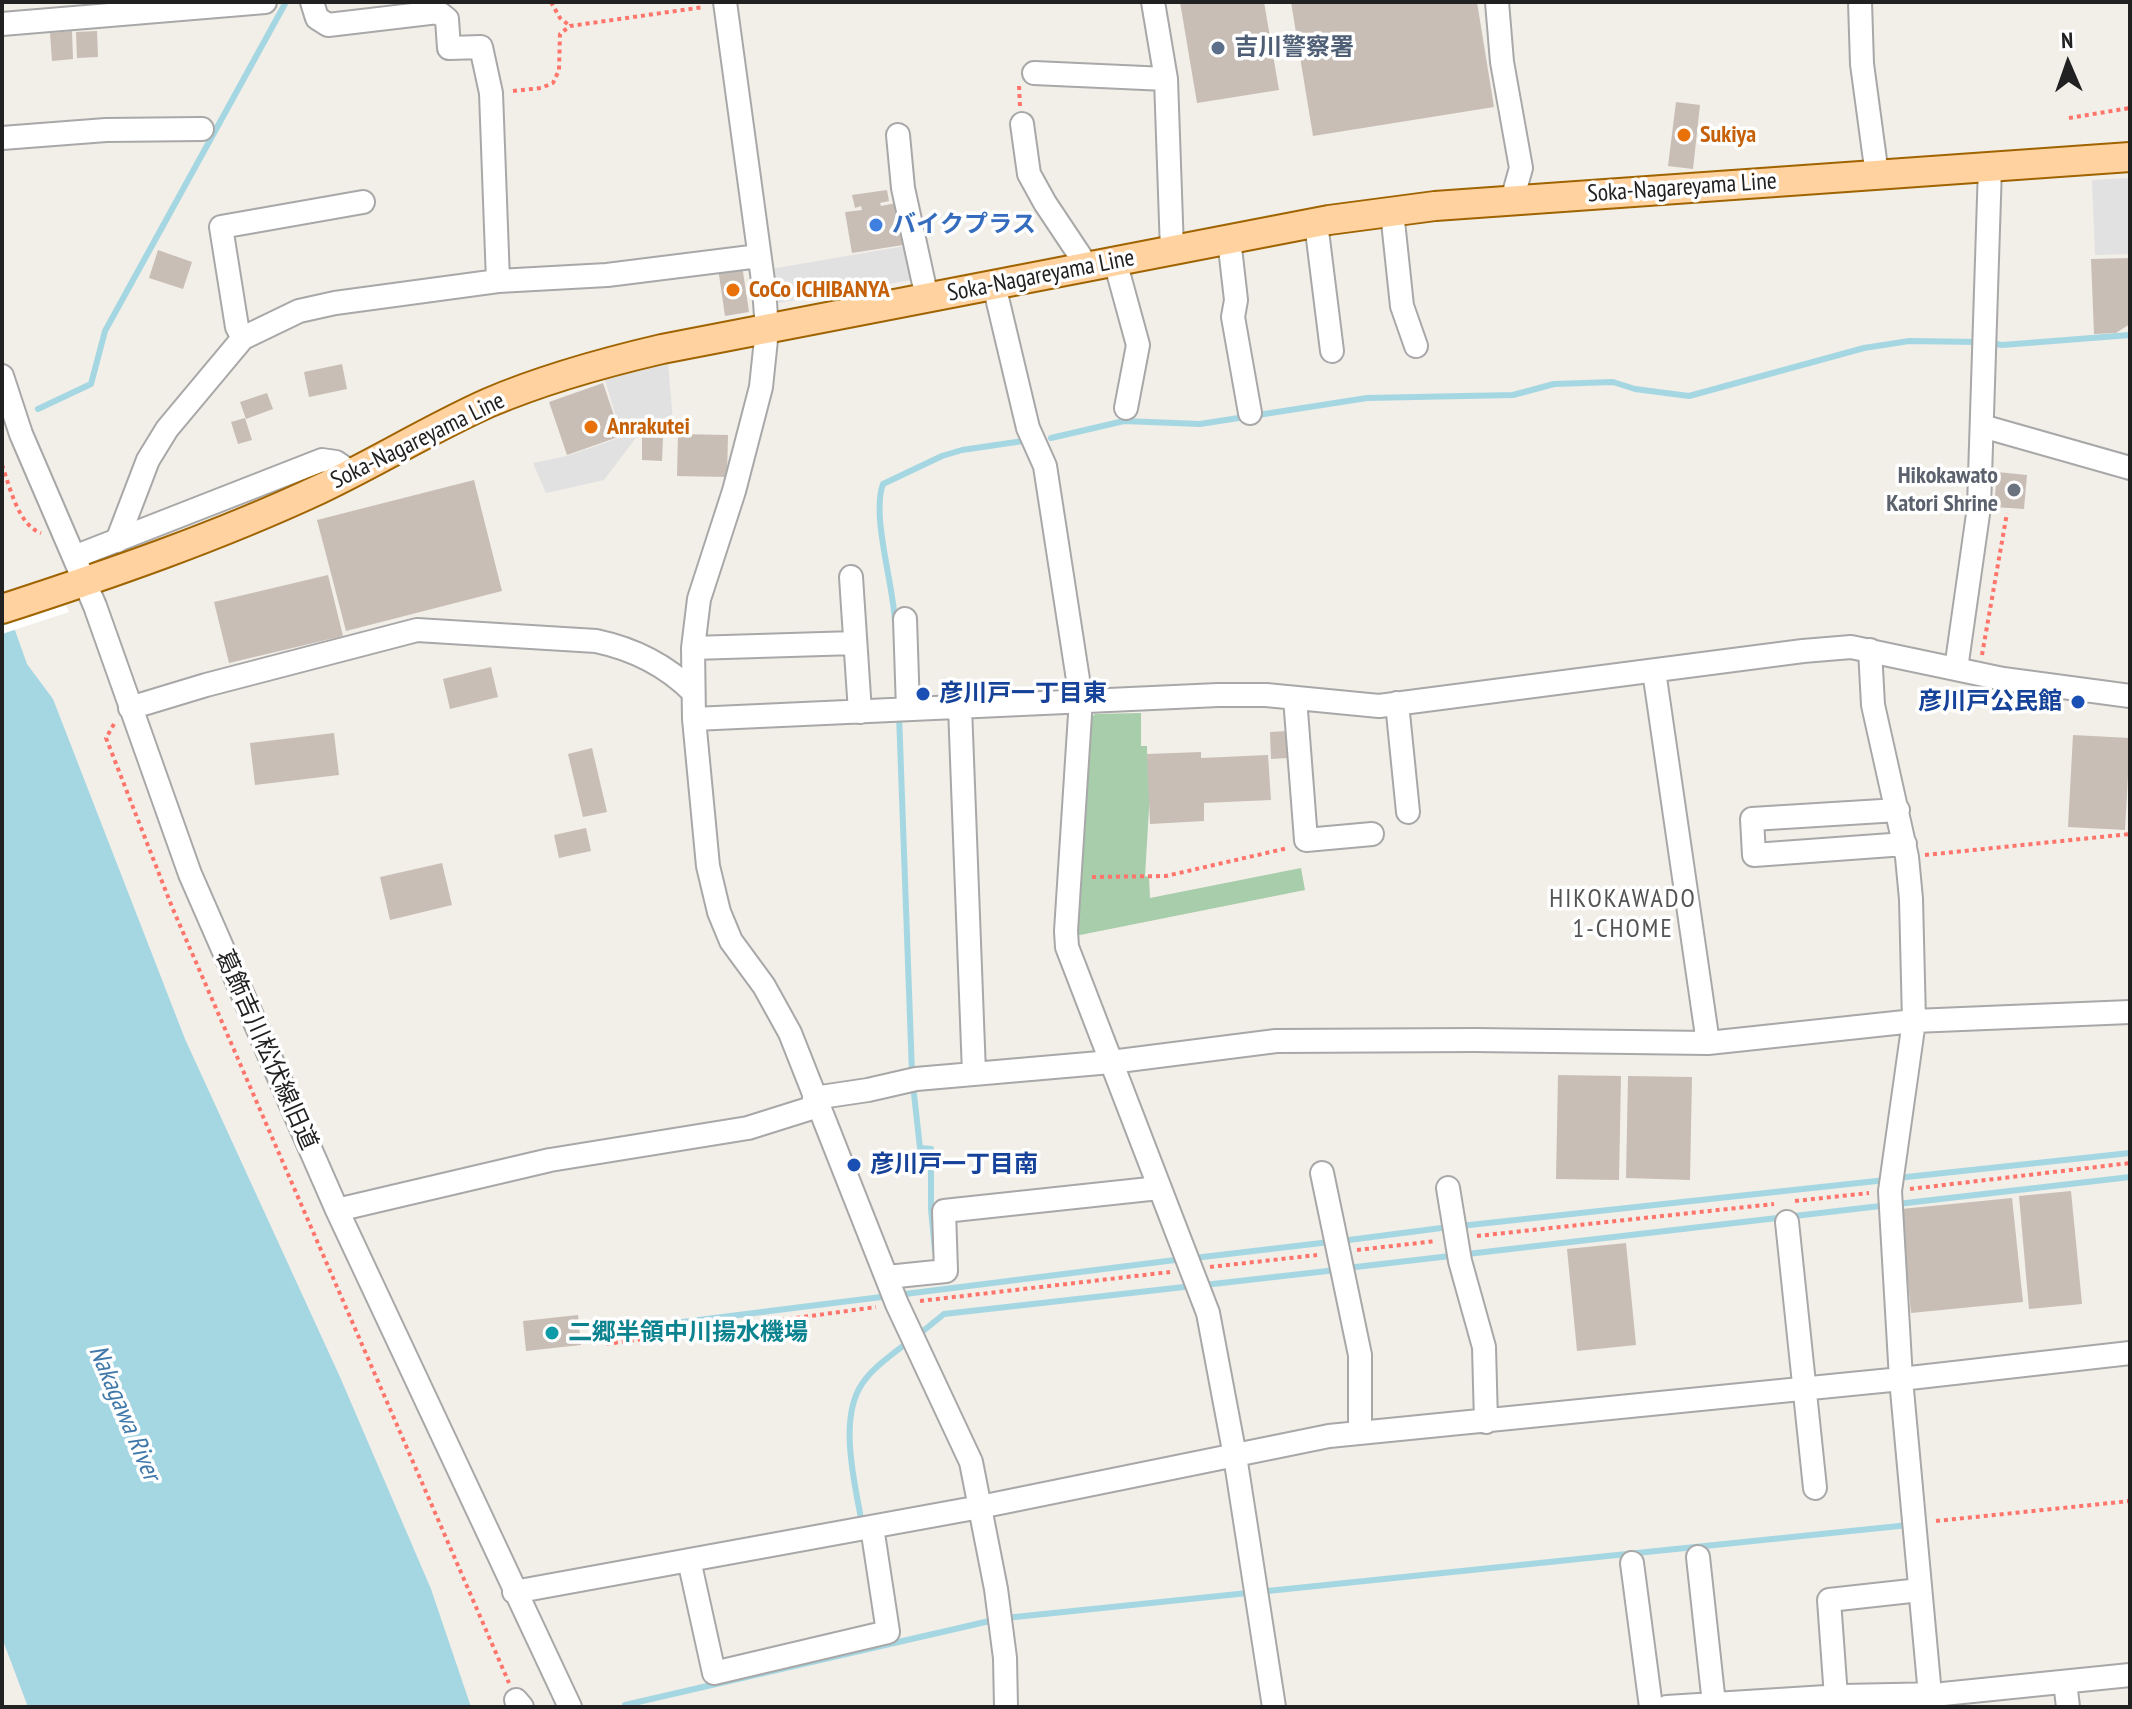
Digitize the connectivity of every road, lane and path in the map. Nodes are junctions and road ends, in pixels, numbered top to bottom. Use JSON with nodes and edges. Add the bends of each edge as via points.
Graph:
{"nodes":[{"id":1,"x":265,"y":2,"type":"edge"},
{"id":2,"x":312,"y":2,"type":"edge"},
{"id":3,"x":551,"y":2,"type":"edge"},
{"id":4,"x":1153,"y":2,"type":"edge"},
{"id":5,"x":1497,"y":2,"type":"edge"},
{"id":6,"x":1860,"y":2,"type":"edge"},
{"id":7,"x":725,"y":3,"type":"edge"},
{"id":8,"x":2,"y":24,"type":"edge"},
{"id":9,"x":570,"y":26,"type":"junction"},
{"id":10,"x":1026,"y":78,"type":"joint"},
{"id":11,"x":1166,"y":79,"type":"junction"},
{"id":12,"x":491,"y":93,"type":"junction"},
{"id":13,"x":2130,"y":108,"type":"edge"},
{"id":14,"x":2069,"y":118,"type":"dead end"},
{"id":15,"x":1022,"y":124,"type":"joint"},
{"id":16,"x":202,"y":129,"type":"dead end"},
{"id":17,"x":898,"y":135,"type":"dead end"},
{"id":18,"x":2,"y":138,"type":"edge"},
{"id":19,"x":2130,"y":157,"type":"edge"},
{"id":20,"x":1990,"y":167,"type":"junction"},
{"id":21,"x":1877,"y":175,"type":"junction"},
{"id":22,"x":1512,"y":200,"type":"junction"},
{"id":23,"x":363,"y":202,"type":"dead end"},
{"id":24,"x":1392,"y":212,"type":"junction"},
{"id":25,"x":1316,"y":223,"type":"junction"},
{"id":26,"x":1229,"y":239,"type":"junction"},
{"id":27,"x":1172,"y":250,"type":"junction"},
{"id":28,"x":759,"y":256,"type":"junction"},
{"id":29,"x":1115,"y":261,"type":"junction"},
{"id":30,"x":1087,"y":266,"type":"junction"},
{"id":31,"x":498,"y":281,"type":"junction"},
{"id":32,"x":994,"y":285,"type":"junction"},
{"id":33,"x":927,"y":298,"type":"junction"},
{"id":34,"x":767,"y":330,"type":"junction"},
{"id":35,"x":243,"y":338,"type":"junction"},
{"id":36,"x":1416,"y":346,"type":"dead end"},
{"id":37,"x":1332,"y":351,"type":"dead end"},
{"id":38,"x":2,"y":376,"type":"edge"},
{"id":39,"x":1126,"y":408,"type":"dead end"},
{"id":40,"x":1250,"y":413,"type":"dead end"},
{"id":41,"x":1982,"y":426,"type":"junction"},
{"id":42,"x":2,"y":465,"type":"edge"},
{"id":43,"x":2130,"y":468,"type":"edge"},
{"id":44,"x":352,"y":473,"type":"junction"},
{"id":45,"x":2007,"y":513,"type":"dead end"},
{"id":46,"x":47,"y":533,"type":"dead end"},
{"id":47,"x":117,"y":541,"type":"junction"},
{"id":48,"x":75,"y":576,"type":"junction"},
{"id":49,"x":851,"y":577,"type":"dead end"},
{"id":50,"x":2,"y":609,"type":"edge"},
{"id":51,"x":905,"y":619,"type":"dead end"},
{"id":52,"x":855,"y":643,"type":"junction"},
{"id":53,"x":693,"y":648,"type":"junction"},
{"id":54,"x":1870,"y":650,"type":"junction"},
{"id":55,"x":1956,"y":669,"type":"junction"},
{"id":56,"x":1654,"y":671,"type":"junction"},
{"id":57,"x":1979,"y":673,"type":"junction"},
{"id":58,"x":693,"y":692,"type":"junction"},
{"id":59,"x":2130,"y":696,"type":"edge"},
{"id":60,"x":1295,"y":698,"type":"junction"},
{"id":61,"x":1081,"y":699,"type":"junction"},
{"id":62,"x":1397,"y":703,"type":"junction"},
{"id":63,"x":960,"y":707,"type":"junction"},
{"id":64,"x":908,"y":709,"type":"junction"},
{"id":65,"x":860,"y":712,"type":"junction"},
{"id":66,"x":124,"y":713,"type":"junction"},
{"id":67,"x":694,"y":719,"type":"junction"},
{"id":68,"x":1898,"y":810,"type":"junction"},
{"id":69,"x":1408,"y":812,"type":"dead end"},
{"id":70,"x":1372,"y":834,"type":"dead end"},
{"id":71,"x":2130,"y":834,"type":"edge"},
{"id":72,"x":1306,"y":840,"type":"junction"},
{"id":73,"x":1906,"y":851,"type":"junction"},
{"id":74,"x":1069,"y":877,"type":"junction"},
{"id":75,"x":2130,"y":1012,"type":"edge"},
{"id":76,"x":1914,"y":1021,"type":"junction"},
{"id":77,"x":1708,"y":1043,"type":"junction"},
{"id":78,"x":1111,"y":1062,"type":"junction"},
{"id":79,"x":974,"y":1073,"type":"junction"},
{"id":80,"x":816,"y":1102,"type":"junction"},
{"id":81,"x":2130,"y":1163,"type":"edge"},
{"id":82,"x":1322,"y":1173,"type":"dead end"},
{"id":83,"x":1159,"y":1188,"type":"junction"},
{"id":84,"x":1448,"y":1188,"type":"dead end"},
{"id":85,"x":1890,"y":1191,"type":"junction"},
{"id":86,"x":337,"y":1210,"type":"junction"},
{"id":87,"x":1787,"y":1222,"type":"dead end"},
{"id":88,"x":1456,"y":1238,"type":"junction"},
{"id":89,"x":1338,"y":1252,"type":"junction"},
{"id":90,"x":1190,"y":1270,"type":"junction"},
{"id":91,"x":887,"y":1277,"type":"junction"},
{"id":92,"x":897,"y":1304,"type":"junction"},
{"id":93,"x":606,"y":1344,"type":"dead end"},
{"id":94,"x":2130,"y":1353,"type":"edge"},
{"id":95,"x":1901,"y":1379,"type":"junction"},
{"id":96,"x":1805,"y":1389,"type":"junction"},
{"id":97,"x":1486,"y":1422,"type":"junction"},
{"id":98,"x":1360,"y":1433,"type":"junction"},
{"id":99,"x":1235,"y":1456,"type":"junction"},
{"id":100,"x":1815,"y":1488,"type":"dead end"},
{"id":101,"x":2130,"y":1501,"type":"edge"},
{"id":102,"x":980,"y":1507,"type":"junction"},
{"id":103,"x":1914,"y":1523,"type":"junction"},
{"id":104,"x":872,"y":1527,"type":"junction"},
{"id":105,"x":1698,"y":1557,"type":"dead end"},
{"id":106,"x":689,"y":1560,"type":"junction"},
{"id":107,"x":1632,"y":1563,"type":"dead end"},
{"id":108,"x":1920,"y":1590,"type":"junction"},
{"id":109,"x":514,"y":1592,"type":"junction"},
{"id":110,"x":2130,"y":1675,"type":"edge"},
{"id":111,"x":2065,"y":1682,"type":"junction"},
{"id":112,"x":1840,"y":1700,"type":"edge"},
{"id":113,"x":1934,"y":1700,"type":"edge"},
{"id":114,"x":519,"y":1703,"type":"edge"},
{"id":115,"x":1714,"y":1704,"type":"junction"},
{"id":116,"x":570,"y":1707,"type":"edge"},
{"id":117,"x":1006,"y":1707,"type":"edge"},
{"id":118,"x":1274,"y":1707,"type":"edge"},
{"id":119,"x":1651,"y":1707,"type":"edge"},
{"id":120,"x":1667,"y":1707,"type":"edge"},
{"id":121,"x":2068,"y":1707,"type":"edge"}],
"edges":[{"from":1,"to":8,"type":"street"},
{"from":2,"to":12,"type":"street","via":[[317,18],[328,25],[438,12],[447,19],[449,48],[481,47]]},
{"from":3,"to":9,"type":"path"},
{"from":4,"to":11,"type":"street"},
{"from":5,"to":22,"type":"street","via":[[1521,168]]},
{"from":6,"to":21,"type":"street","via":[[1862,64]]},
{"from":7,"to":9,"type":"path"},
{"from":7,"to":28,"type":"street"},
{"from":9,"to":12,"type":"path","via":[[560,34],[559,70],[553,83]]},
{"from":10,"to":11,"type":"street"},
{"from":10,"to":15,"type":"path"},
{"from":11,"to":27,"type":"street"},
{"from":12,"to":31,"type":"street"},
{"from":13,"to":14,"type":"path"},
{"from":15,"to":30,"type":"street","via":[[1029,174]]},
{"from":16,"to":18,"type":"street"},
{"from":17,"to":33,"type":"street","via":[[903,188]]},
{"from":19,"to":20,"type":"main road","name":"Soka-Nagareyama Line"},
{"from":20,"to":21,"type":"main road","name":"Soka-Nagareyama Line"},
{"from":20,"to":41,"type":"street"},
{"from":21,"to":22,"type":"main road","name":"Soka-Nagareyama Line"},
{"from":22,"to":24,"type":"main road","name":"Soka-Nagareyama Line"},
{"from":23,"to":35,"type":"street","via":[[221,227]]},
{"from":24,"to":25,"type":"main road","name":"Soka-Nagareyama Line"},
{"from":24,"to":36,"type":"street","via":[[1402,306]]},
{"from":25,"to":26,"type":"main road","name":"Soka-Nagareyama Line"},
{"from":25,"to":37,"type":"street"},
{"from":26,"to":27,"type":"main road","name":"Soka-Nagareyama Line"},
{"from":26,"to":40,"type":"street","via":[[1233,317]]},
{"from":27,"to":29,"type":"main road","name":"Soka-Nagareyama Line"},
{"from":28,"to":31,"type":"street","via":[[607,275]]},
{"from":28,"to":34,"type":"street"},
{"from":29,"to":30,"type":"main road","name":"Soka-Nagareyama Line"},
{"from":29,"to":39,"type":"street","via":[[1138,345]]},
{"from":30,"to":32,"type":"main road","name":"Soka-Nagareyama Line"},
{"from":31,"to":35,"type":"street","via":[[299,311]]},
{"from":32,"to":33,"type":"main road","name":"Soka-Nagareyama Line"},
{"from":32,"to":61,"type":"street","via":[[1028,428],[1045,466]]},
{"from":33,"to":34,"type":"main road","name":"Soka-Nagareyama Line"},
{"from":34,"to":44,"type":"main road","name":"Soka-Nagareyama Line","via":[[602,363],[542,381]]},
{"from":34,"to":53,"type":"street","via":[[761,387],[699,599]]},
{"from":35,"to":47,"type":"street","via":[[167,429],[148,460]]},
{"from":38,"to":48,"type":"street","name":"葛飾吉川松伏線旧道"},
{"from":41,"to":43,"type":"street"},
{"from":41,"to":55,"type":"street","via":[[1979,507]]},
{"from":42,"to":46,"type":"path","via":[[24,519],[31,529]]},
{"from":44,"to":47,"type":"street","via":[[322,460]]},
{"from":44,"to":48,"type":"main road","name":"Soka-Nagareyama Line","via":[[218,534]]},
{"from":45,"to":57,"type":"path"},
{"from":47,"to":48,"type":"street"},
{"from":48,"to":50,"type":"main road","name":"Soka-Nagareyama Line"},
{"from":48,"to":66,"type":"street","name":"葛飾吉川松伏線旧道"},
{"from":49,"to":52,"type":"street"},
{"from":51,"to":64,"type":"street"},
{"from":52,"to":53,"type":"street"},
{"from":52,"to":65,"type":"street"},
{"from":53,"to":58,"type":"street"},
{"from":54,"to":55,"type":"street"},
{"from":54,"to":56,"type":"street","via":[[1803,651]]},
{"from":54,"to":68,"type":"street","via":[[1873,705]]},
{"from":55,"to":57,"type":"street"},
{"from":56,"to":62,"type":"street"},
{"from":56,"to":77,"type":"street"},
{"from":57,"to":59,"type":"street"},
{"from":58,"to":66,"type":"street","via":[[660,664],[614,645],[417,630],[206,685]]},
{"from":58,"to":67,"type":"street"},
{"from":60,"to":61,"type":"street"},
{"from":60,"to":62,"type":"street"},
{"from":60,"to":72,"type":"street"},
{"from":61,"to":63,"type":"street"},
{"from":61,"to":74,"type":"street"},
{"from":62,"to":69,"type":"street"},
{"from":63,"to":64,"type":"street"},
{"from":63,"to":79,"type":"street"},
{"from":64,"to":65,"type":"street"},
{"from":65,"to":67,"type":"street"},
{"from":66,"to":86,"type":"street","name":"葛飾吉川松伏線旧道"},
{"from":66,"to":114,"type":"path","via":[[106,738],[172,907]]},
{"from":67,"to":80,"type":"street","via":[[708,866],[719,912],[731,941],[790,1033]]},
{"from":68,"to":73,"type":"street"},
{"from":68,"to":73,"type":"street","via":[[1752,819],[1754,855]]},
{"from":70,"to":72,"type":"street"},
{"from":71,"to":73,"type":"path"},
{"from":72,"to":74,"type":"path","via":[[1304,845],[1166,876]]},
{"from":73,"to":76,"type":"street"},
{"from":74,"to":78,"type":"street","via":[[1067,947]]},
{"from":75,"to":76,"type":"street"},
{"from":76,"to":77,"type":"street"},
{"from":76,"to":85,"type":"street"},
{"from":77,"to":78,"type":"street","via":[[1276,1041]]},
{"from":78,"to":79,"type":"street"},
{"from":78,"to":83,"type":"street"},
{"from":79,"to":80,"type":"street","via":[[916,1079]]},
{"from":80,"to":86,"type":"street","via":[[748,1128],[550,1160]]},
{"from":80,"to":91,"type":"street"},
{"from":81,"to":85,"type":"path"},
{"from":82,"to":89,"type":"street"},
{"from":83,"to":90,"type":"street"},
{"from":83,"to":91,"type":"street","via":[[944,1211],[946,1271]]},
{"from":84,"to":88,"type":"street"},
{"from":85,"to":88,"type":"path"},
{"from":85,"to":95,"type":"street"},
{"from":86,"to":109,"type":"street","name":"葛飾吉川松伏線旧道"},
{"from":87,"to":96,"type":"street"},
{"from":88,"to":89,"type":"path"},
{"from":88,"to":97,"type":"street","via":[[1484,1347]]},
{"from":89,"to":90,"type":"path"},
{"from":89,"to":98,"type":"street","via":[[1360,1355]]},
{"from":90,"to":92,"type":"path"},
{"from":90,"to":99,"type":"street","via":[[1208,1313]]},
{"from":91,"to":92,"type":"street"},
{"from":92,"to":93,"type":"path"},
{"from":92,"to":102,"type":"street","via":[[971,1462]]},
{"from":94,"to":95,"type":"street"},
{"from":95,"to":96,"type":"street"},
{"from":95,"to":103,"type":"street"},
{"from":96,"to":97,"type":"street"},
{"from":96,"to":100,"type":"street"},
{"from":97,"to":98,"type":"street"},
{"from":98,"to":99,"type":"street"},
{"from":99,"to":102,"type":"street"},
{"from":99,"to":118,"type":"street"},
{"from":101,"to":103,"type":"path"},
{"from":102,"to":104,"type":"street"},
{"from":102,"to":117,"type":"street","via":[[1005,1658]]},
{"from":103,"to":108,"type":"street"},
{"from":104,"to":106,"type":"street"},
{"from":104,"to":106,"type":"street","via":[[888,1632],[714,1673]]},
{"from":105,"to":115,"type":"street"},
{"from":106,"to":109,"type":"street"},
{"from":107,"to":119,"type":"street"},
{"from":108,"to":112,"type":"street","via":[[1829,1600]]},
{"from":108,"to":113,"type":"street"},
{"from":109,"to":116,"type":"street","name":"葛飾吉川松伏線旧道"},
{"from":110,"to":111,"type":"street"},
{"from":111,"to":113,"type":"street"},
{"from":111,"to":121,"type":"street"},
{"from":112,"to":113,"type":"street"},
{"from":112,"to":115,"type":"street"},
{"from":115,"to":120,"type":"street"}]}
